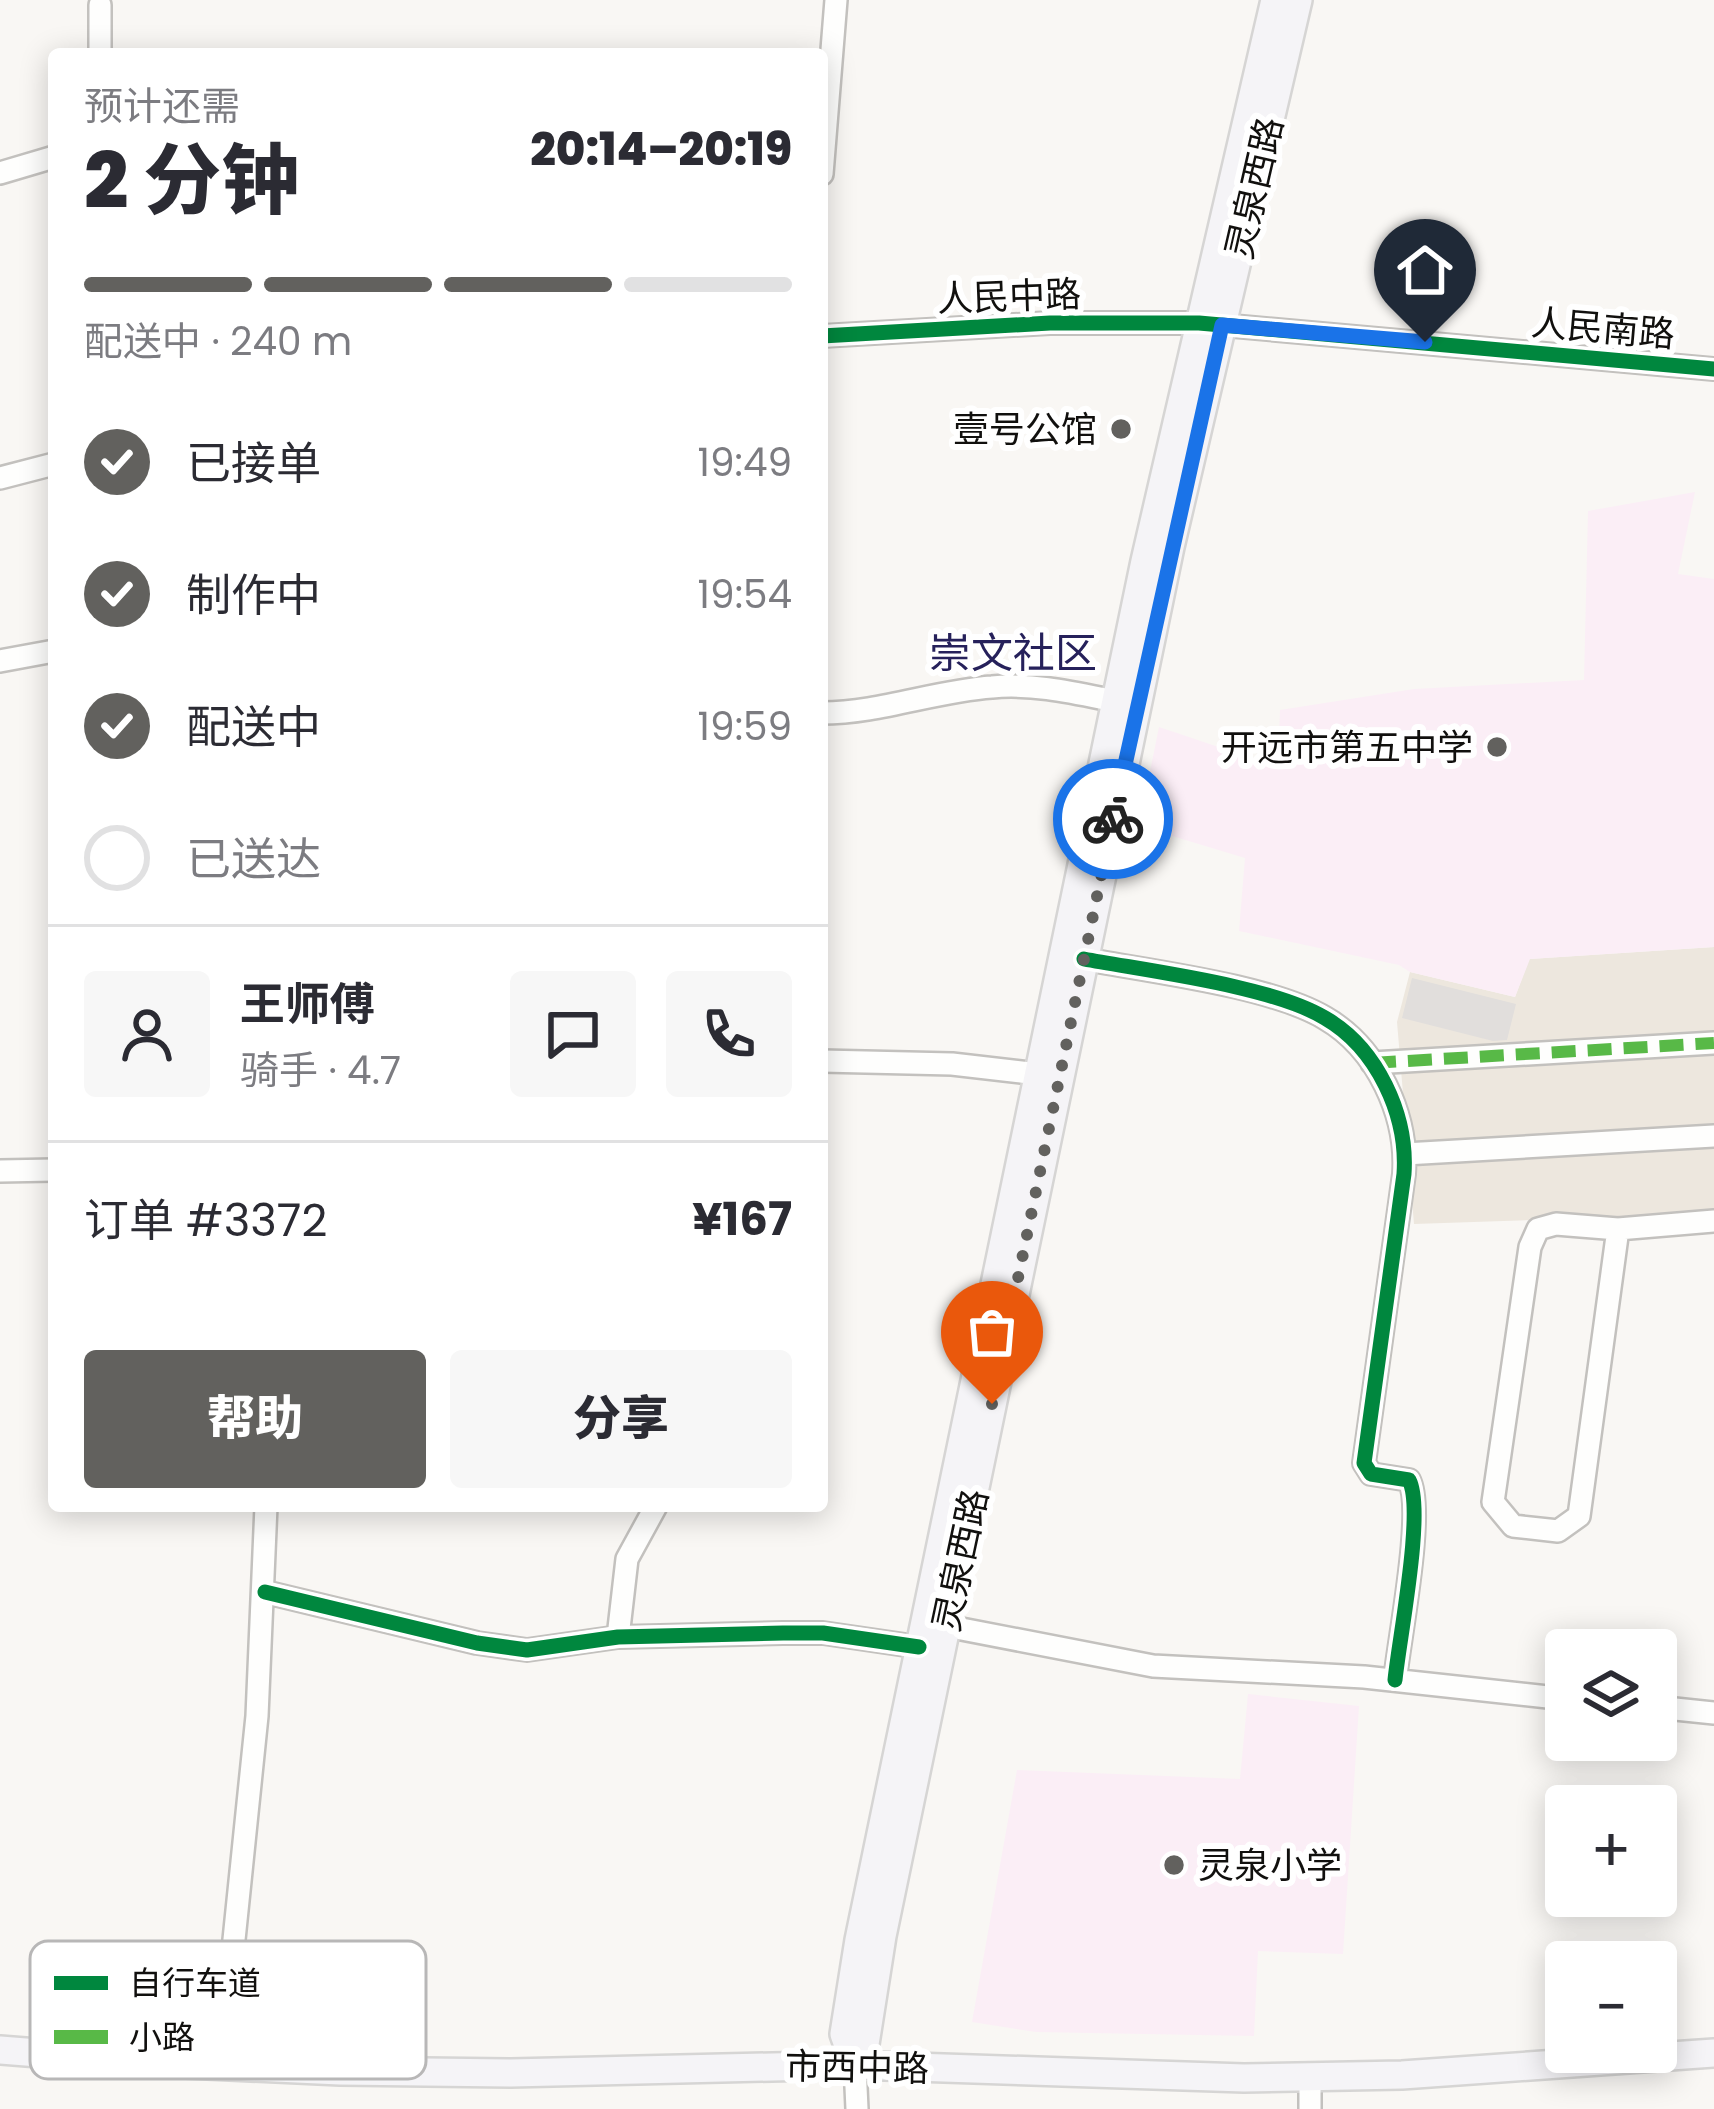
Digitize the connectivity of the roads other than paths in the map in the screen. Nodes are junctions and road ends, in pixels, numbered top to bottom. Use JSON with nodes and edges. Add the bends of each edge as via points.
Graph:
{"nodes":[{"id":1,"x":836,"y":0,"type":"edge"},
{"id":2,"x":1275,"y":0,"type":"edge"},
{"id":3,"x":1298,"y":0,"type":"edge"},
{"id":4,"x":100,"y":5,"type":"dead end"},
{"id":5,"x":100,"y":48,"type":"edge"},
{"id":6,"x":828,"y":99,"type":"edge"},
{"id":7,"x":48,"y":160,"type":"edge"},
{"id":8,"x":0,"y":173,"type":"edge"},
{"id":9,"x":1210,"y":324,"type":"junction"},
{"id":10,"x":828,"y":336,"type":"edge"},
{"id":11,"x":1714,"y":369,"type":"edge"},
{"id":12,"x":48,"y":466,"type":"edge"},
{"id":13,"x":0,"y":478,"type":"edge"},
{"id":14,"x":48,"y":652,"type":"edge"},
{"id":15,"x":0,"y":661,"type":"edge"},
{"id":16,"x":1115,"y":701,"type":"junction"},
{"id":17,"x":828,"y":713,"type":"edge"},
{"id":18,"x":1084,"y":959,"type":"junction"},
{"id":19,"x":1714,"y":1043,"type":"edge"},
{"id":20,"x":828,"y":1061,"type":"edge"},
{"id":21,"x":1372,"y":1063,"type":"junction"},
{"id":22,"x":1038,"y":1074,"type":"junction"},
{"id":23,"x":1714,"y":1136,"type":"edge"},
{"id":24,"x":1406,"y":1154,"type":"junction"},
{"id":25,"x":48,"y":1170,"type":"edge"},
{"id":26,"x":0,"y":1171,"type":"edge"},
{"id":27,"x":1714,"y":1221,"type":"edge"},
{"id":28,"x":1618,"y":1229,"type":"junction"},
{"id":29,"x":266,"y":1512,"type":"edge"},
{"id":30,"x":653,"y":1512,"type":"edge"},
{"id":31,"x":265,"y":1592,"type":"junction"},
{"id":32,"x":946,"y":1626,"type":"junction"},
{"id":33,"x":617,"y":1637,"type":"junction"},
{"id":34,"x":919,"y":1647,"type":"junction"},
{"id":35,"x":1395,"y":1680,"type":"junction"},
{"id":36,"x":1545,"y":1697,"type":"edge"},
{"id":37,"x":1677,"y":1709,"type":"edge"},
{"id":38,"x":1714,"y":1713,"type":"edge"},
{"id":39,"x":234,"y":1941,"type":"edge"},
{"id":40,"x":0,"y":2050,"type":"edge"},
{"id":41,"x":30,"y":2052,"type":"edge"},
{"id":42,"x":1714,"y":2053,"type":"edge"},
{"id":43,"x":855,"y":2065,"type":"junction"},
{"id":44,"x":426,"y":2071,"type":"edge"},
{"id":45,"x":1310,"y":2078,"type":"junction"},
{"id":46,"x":857,"y":2109,"type":"edge"},
{"id":47,"x":1310,"y":2109,"type":"edge"}],
"edges":[{"from":1,"to":6,"type":"street"},
{"from":2,"to":9,"type":"main road","name":"灵泉西路"},
{"from":3,"to":9,"type":"main road","name":"灵泉西路"},
{"from":4,"to":5,"type":"street"},
{"from":7,"to":8,"type":"street"},
{"from":9,"to":10,"type":"street","name":"人民中路"},
{"from":9,"to":11,"type":"street","name":"人民南路"},
{"from":9,"to":16,"type":"main road","name":"灵泉西路"},
{"from":9,"to":18,"type":"main road","name":"灵泉西路"},
{"from":12,"to":13,"type":"street"},
{"from":14,"to":15,"type":"street"},
{"from":16,"to":17,"type":"street","via":[[1012,686]]},
{"from":16,"to":22,"type":"main road","name":"灵泉西路"},
{"from":18,"to":21,"type":"street","via":[[1316,1013]]},
{"from":18,"to":32,"type":"main road","name":"灵泉西路"},
{"from":19,"to":21,"type":"street"},
{"from":20,"to":22,"type":"street"},
{"from":21,"to":24,"type":"street"},
{"from":22,"to":34,"type":"main road","name":"灵泉西路"},
{"from":23,"to":24,"type":"street"},
{"from":24,"to":35,"type":"street","via":[[1364,1463],[1371,1474],[1409,1480],[1414,1489]]},
{"from":25,"to":26,"type":"street"},
{"from":27,"to":28,"type":"street"},
{"from":28,"to":28,"type":"street","via":[[1579,1516],[1558,1531],[1513,1526],[1493,1502],[1530,1247],[1538,1229],[1556,1224]]},
{"from":29,"to":31,"type":"street"},
{"from":30,"to":33,"type":"street","via":[[627,1559]]},
{"from":31,"to":33,"type":"street","via":[[504,1648]]},
{"from":31,"to":39,"type":"street"},
{"from":32,"to":35,"type":"street","via":[[1153,1666]]},
{"from":32,"to":43,"type":"main road","name":"灵泉西路"},
{"from":33,"to":34,"type":"street","via":[[823,1633]]},
{"from":34,"to":43,"type":"main road","name":"灵泉西路","via":[[849,1991],[844,2034]]},
{"from":35,"to":36,"type":"street"},
{"from":37,"to":38,"type":"street"},
{"from":40,"to":41,"type":"main road","name":"市西中路"},
{"from":42,"to":45,"type":"main road","name":"市西中路"},
{"from":43,"to":44,"type":"main road","name":"市西中路"},
{"from":43,"to":45,"type":"main road","name":"市西中路"},
{"from":43,"to":46,"type":"street","name":"灵泉西路"},
{"from":45,"to":47,"type":"street"}]}
